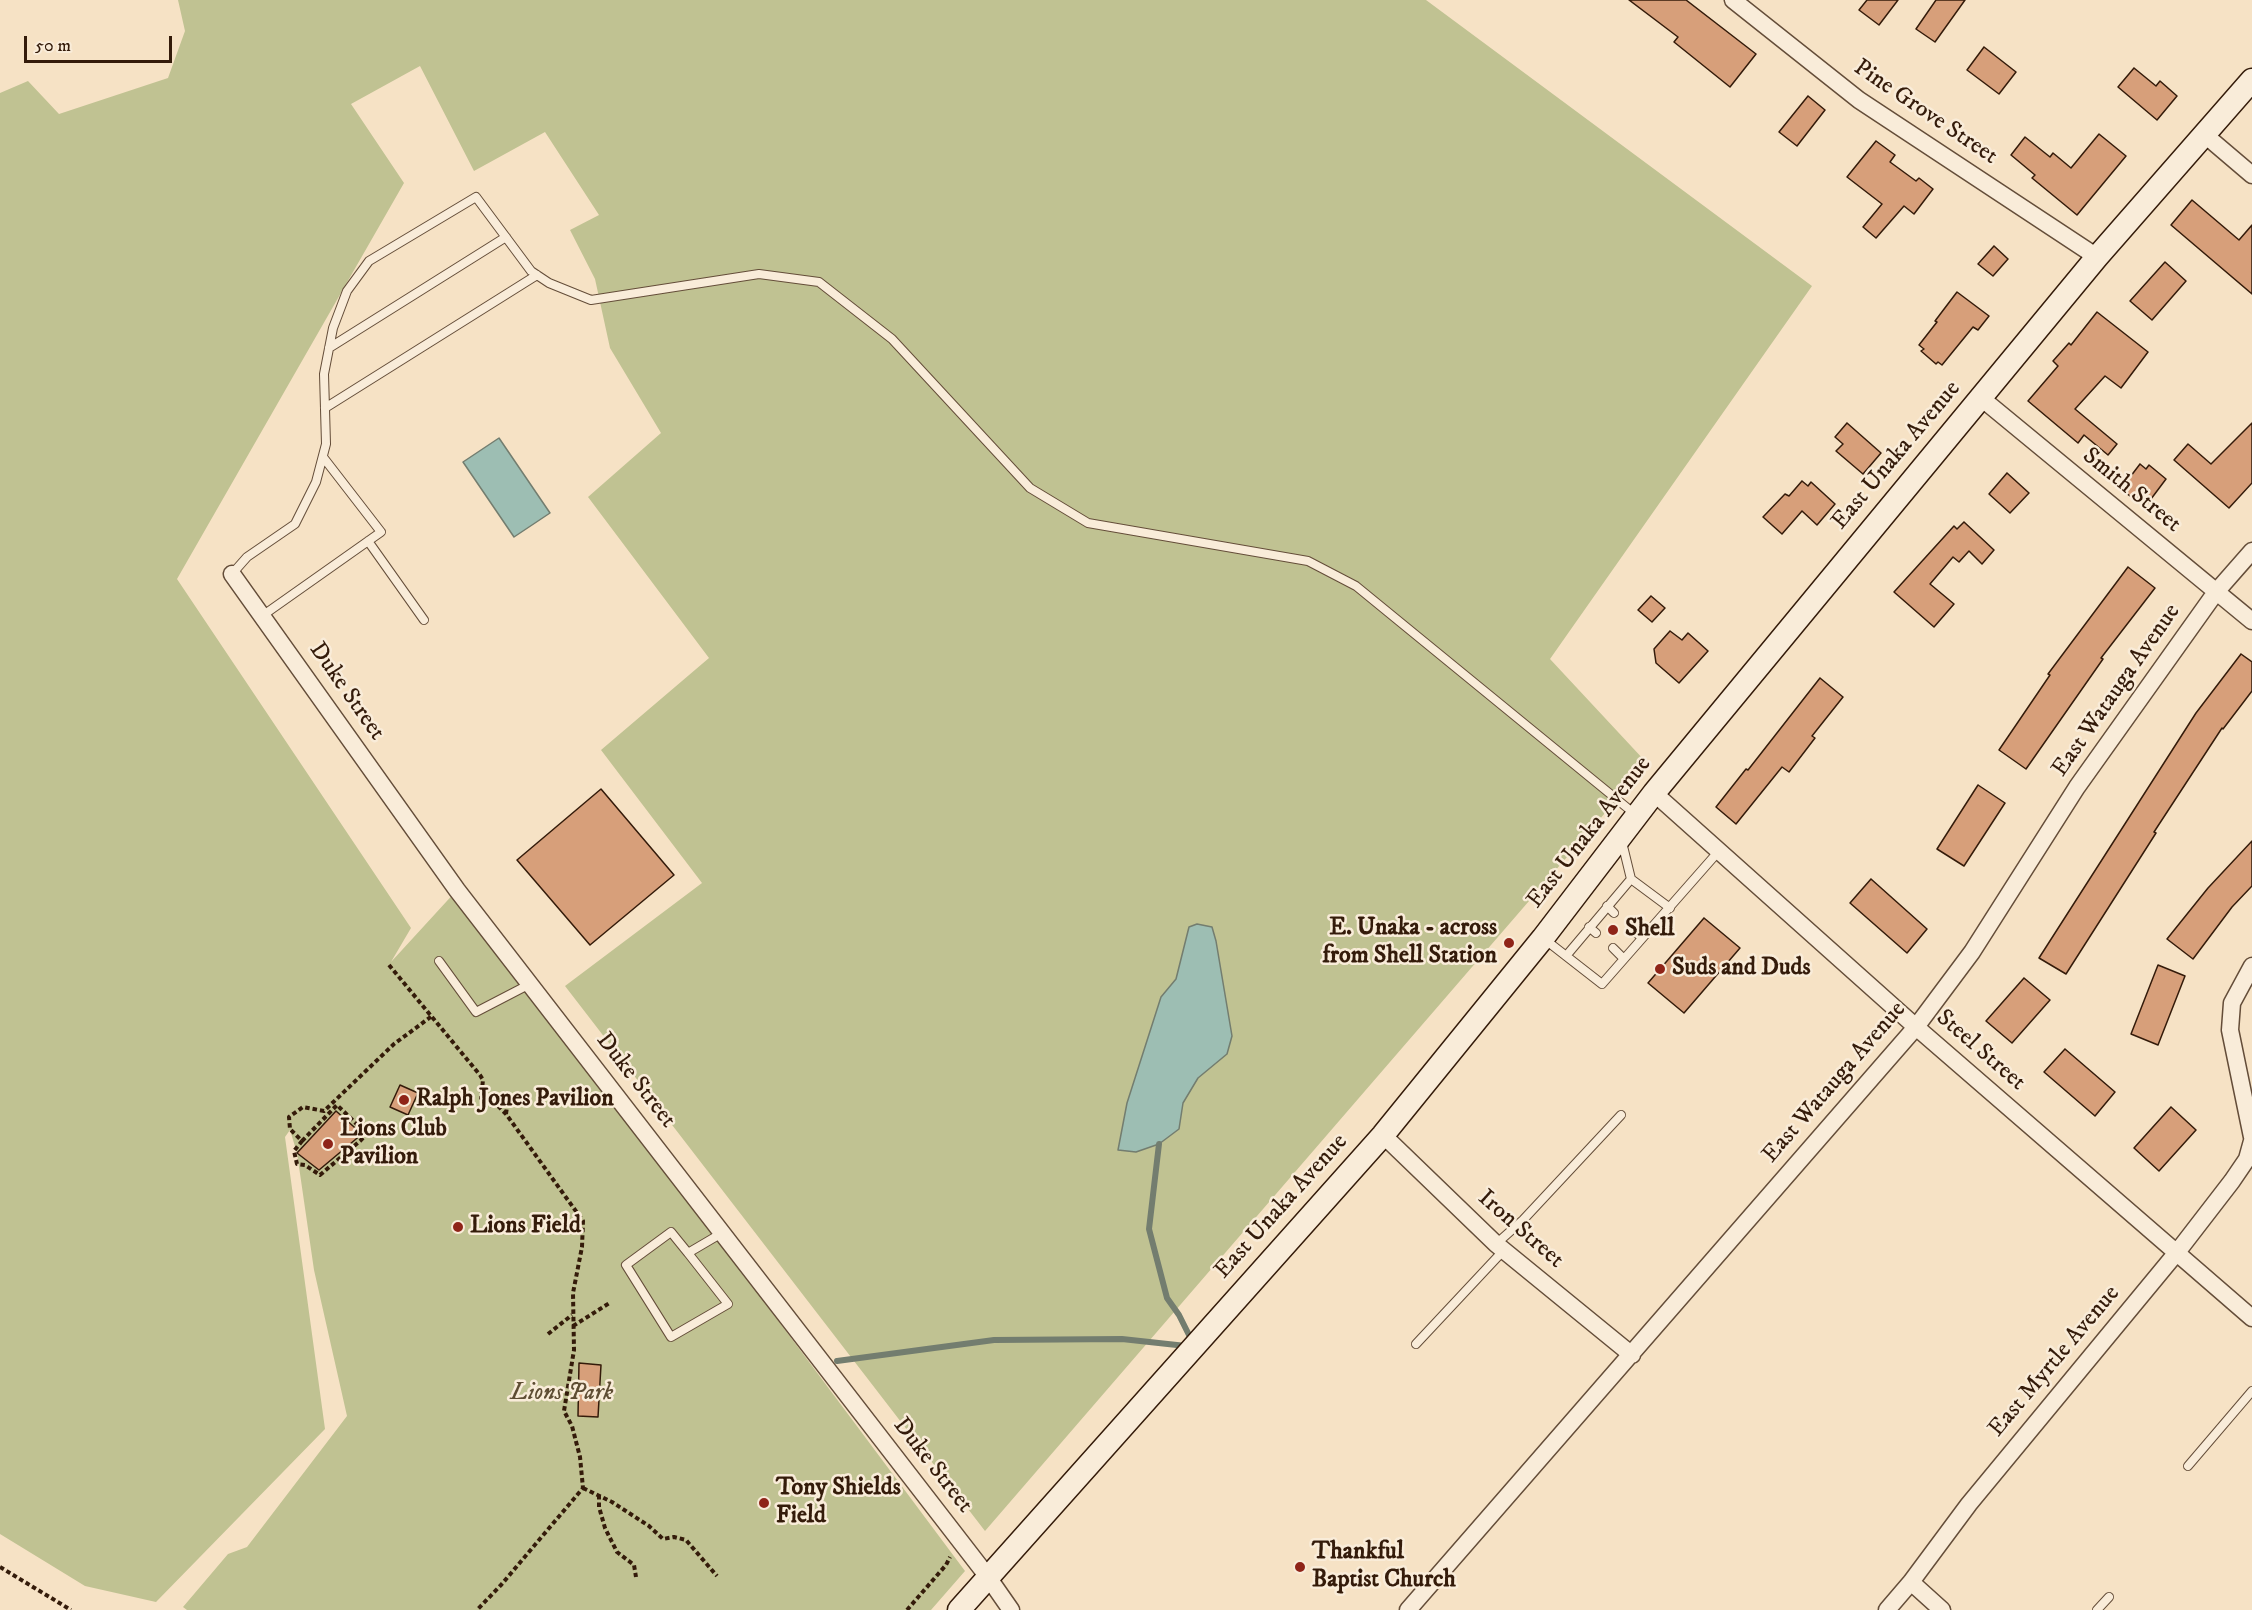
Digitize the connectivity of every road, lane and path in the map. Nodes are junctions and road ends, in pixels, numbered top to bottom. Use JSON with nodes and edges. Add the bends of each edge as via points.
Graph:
{"nodes":[{"id":1,"x":1733,"y":0,"type":"edge"},
{"id":2,"x":2252,"y":80,"type":"edge"},
{"id":3,"x":2205,"y":135,"type":"junction"},
{"id":4,"x":2252,"y":175,"type":"edge"},
{"id":5,"x":506,"y":237,"type":"junction"},
{"id":6,"x":2097,"y":257,"type":"junction"},
{"id":7,"x":537,"y":275,"type":"junction"},
{"id":8,"x":329,"y":348,"type":"junction"},
{"id":9,"x":1980,"y":397,"type":"junction"},
{"id":10,"x":325,"y":408,"type":"junction"},
{"id":11,"x":323,"y":457,"type":"junction"},
{"id":12,"x":368,"y":541,"type":"junction"},
{"id":13,"x":2252,"y":551,"type":"edge"},
{"id":14,"x":232,"y":574,"type":"joint"},
{"id":15,"x":2216,"y":592,"type":"junction"},
{"id":16,"x":262,"y":616,"type":"junction"},
{"id":17,"x":424,"y":620,"type":"dead end"},
{"id":18,"x":2252,"y":621,"type":"edge"},
{"id":19,"x":1654,"y":793,"type":"junction"},
{"id":20,"x":1636,"y":816,"type":"junction"},
{"id":21,"x":1620,"y":836,"type":"junction"},
{"id":22,"x":1718,"y":852,"type":"junction"},
{"id":23,"x":1631,"y":879,"type":"junction"},
{"id":24,"x":1607,"y":906,"type":"junction"},
{"id":25,"x":1670,"y":908,"type":"junction"},
{"id":26,"x":1614,"y":913,"type":"dead end"},
{"id":27,"x":1630,"y":928,"type":"dead end"},
{"id":28,"x":1543,"y":938,"type":"junction"},
{"id":29,"x":1642,"y":938,"type":"junction"},
{"id":30,"x":1613,"y":948,"type":"dead end"},
{"id":31,"x":1566,"y":956,"type":"junction"},
{"id":32,"x":1624,"y":959,"type":"junction"},
{"id":33,"x":438,"y":961,"type":"dead end"},
{"id":34,"x":389,"y":965,"type":"dead end"},
{"id":35,"x":2252,"y":966,"type":"edge"},
{"id":36,"x":530,"y":984,"type":"junction"},
{"id":37,"x":432,"y":1016,"type":"junction"},
{"id":38,"x":1916,"y":1027,"type":"junction"},
{"id":39,"x":508,"y":1092,"type":"dead end"},
{"id":40,"x":506,"y":1114,"type":"junction"},
{"id":41,"x":1622,"y":1115,"type":"dead end"},
{"id":42,"x":1383,"y":1135,"type":"junction"},
{"id":43,"x":2252,"y":1139,"type":"edge"},
{"id":44,"x":302,"y":1141,"type":"junction"},
{"id":45,"x":722,"y":1233,"type":"junction"},
{"id":46,"x":1500,"y":1247,"type":"junction"},
{"id":47,"x":2178,"y":1251,"type":"junction"},
{"id":48,"x":688,"y":1253,"type":"junction"},
{"id":49,"x":611,"y":1302,"type":"dead end"},
{"id":50,"x":572,"y":1314,"type":"junction"},
{"id":51,"x":2252,"y":1318,"type":"edge"},
{"id":52,"x":573,"y":1326,"type":"junction"},
{"id":53,"x":548,"y":1334,"type":"dead end"},
{"id":54,"x":1416,"y":1344,"type":"dead end"},
{"id":55,"x":1632,"y":1355,"type":"junction"},
{"id":56,"x":2252,"y":1391,"type":"edge"},
{"id":57,"x":2188,"y":1466,"type":"dead end"},
{"id":58,"x":583,"y":1488,"type":"junction"},
{"id":59,"x":599,"y":1495,"type":"junction"},
{"id":60,"x":952,"y":1554,"type":"dead end"},
{"id":61,"x":0,"y":1567,"type":"edge"},
{"id":62,"x":717,"y":1576,"type":"dead end"},
{"id":63,"x":636,"y":1577,"type":"dead end"},
{"id":64,"x":988,"y":1577,"type":"junction"},
{"id":65,"x":1911,"y":1582,"type":"junction"},
{"id":66,"x":2109,"y":1597,"type":"dead end"},
{"id":67,"x":71,"y":1610,"type":"edge"},
{"id":68,"x":477,"y":1610,"type":"edge"},
{"id":69,"x":907,"y":1610,"type":"edge"},
{"id":70,"x":959,"y":1610,"type":"edge"},
{"id":71,"x":1011,"y":1610,"type":"edge"},
{"id":72,"x":1408,"y":1610,"type":"edge"},
{"id":73,"x":1887,"y":1610,"type":"edge"},
{"id":74,"x":1942,"y":1610,"type":"edge"},
{"id":75,"x":2097,"y":1610,"type":"edge"}],
"edges":[{"from":1,"to":6,"type":"street","name":"Pine Grove Street","via":[[1859,100]]},
{"from":2,"to":3,"type":"main road","name":"East Unaka Avenue"},
{"from":3,"to":4,"type":"street"},
{"from":3,"to":6,"type":"main road","name":"East Unaka Avenue"},
{"from":5,"to":7,"type":"lane"},
{"from":5,"to":8,"type":"lane"},
{"from":5,"to":8,"type":"lane","via":[[476,197],[369,261],[347,291]]},
{"from":6,"to":9,"type":"main road","name":"East Unaka Avenue"},
{"from":7,"to":10,"type":"lane"},
{"from":7,"to":20,"type":"lane","via":[[591,300],[759,274],[819,282],[892,339],[1030,488],[1088,523],[1308,561],[1356,586]]},
{"from":8,"to":10,"type":"lane","via":[[324,374]]},
{"from":9,"to":15,"type":"street","name":"Smith Street"},
{"from":9,"to":19,"type":"main road","name":"East Unaka Avenue"},
{"from":10,"to":11,"type":"lane"},
{"from":11,"to":12,"type":"lane","via":[[381,532]]},
{"from":11,"to":14,"type":"lane","via":[[316,482],[295,524],[247,557]]},
{"from":12,"to":16,"type":"lane"},
{"from":12,"to":17,"type":"lane"},
{"from":13,"to":15,"type":"street","name":"East Watauga Avenue"},
{"from":14,"to":16,"type":"street","name":"Duke Street"},
{"from":15,"to":18,"type":"street","name":"Smith Street"},
{"from":15,"to":38,"type":"street","name":"East Watauga Avenue","via":[[2077,787],[1972,952]]},
{"from":16,"to":36,"type":"street","name":"Duke Street","via":[[457,890]]},
{"from":19,"to":20,"type":"main road","name":"East Unaka Avenue"},
{"from":19,"to":22,"type":"street","name":"Steel Street"},
{"from":20,"to":21,"type":"main road","name":"East Unaka Avenue"},
{"from":21,"to":23,"type":"lane"},
{"from":21,"to":28,"type":"main road","name":"East Unaka Avenue"},
{"from":22,"to":25,"type":"lane"},
{"from":22,"to":38,"type":"street","name":"Steel Street"},
{"from":23,"to":24,"type":"lane"},
{"from":23,"to":25,"type":"lane"},
{"from":24,"to":26,"type":"lane"},
{"from":24,"to":31,"type":"lane","via":[[1593,930]]},
{"from":25,"to":29,"type":"lane"},
{"from":27,"to":29,"type":"lane"},
{"from":28,"to":31,"type":"lane"},
{"from":28,"to":42,"type":"main road","name":"East Unaka Avenue"},
{"from":29,"to":32,"type":"lane"},
{"from":30,"to":32,"type":"lane"},
{"from":31,"to":32,"type":"lane","via":[[1602,984]]},
{"from":33,"to":36,"type":"lane","via":[[476,1011]]},
{"from":34,"to":37,"type":"path"},
{"from":35,"to":43,"type":"street","name":"East Myrtle Avenue","via":[[2232,1003],[2230,1030]]},
{"from":36,"to":45,"type":"street","name":"Duke Street"},
{"from":37,"to":40,"type":"path","via":[[483,1080],[481,1098]]},
{"from":37,"to":44,"type":"path","via":[[394,1044],[324,1111],[303,1107],[289,1117],[290,1129]]},
{"from":38,"to":47,"type":"street","name":"Steel Street"},
{"from":38,"to":55,"type":"street","name":"East Watauga Avenue"},
{"from":39,"to":40,"type":"path"},
{"from":40,"to":50,"type":"path","via":[[583,1221]]},
{"from":41,"to":46,"type":"lane"},
{"from":42,"to":46,"type":"street","name":"Iron Street"},
{"from":42,"to":64,"type":"main road","name":"East Unaka Avenue"},
{"from":43,"to":47,"type":"street","name":"East Myrtle Avenue","via":[[2247,1159]]},
{"from":44,"to":44,"type":"path","via":[[294,1151],[297,1164],[320,1175],[367,1134],[337,1105]]},
{"from":45,"to":48,"type":"lane"},
{"from":45,"to":64,"type":"street","name":"Duke Street"},
{"from":46,"to":54,"type":"lane"},
{"from":46,"to":55,"type":"street","name":"Iron Street"},
{"from":47,"to":51,"type":"street","name":"Steel Street"},
{"from":47,"to":65,"type":"street","name":"East Myrtle Avenue","via":[[1969,1504]]},
{"from":48,"to":48,"type":"lane","via":[[671,1232],[626,1265],[671,1337],[728,1304]]},
{"from":49,"to":52,"type":"path"},
{"from":50,"to":52,"type":"path"},
{"from":50,"to":53,"type":"path"},
{"from":52,"to":58,"type":"path","via":[[574,1350],[564,1411],[580,1457]]},
{"from":55,"to":72,"type":"street","name":"East Watauga Avenue"},
{"from":56,"to":57,"type":"lane"},
{"from":58,"to":59,"type":"path"},
{"from":58,"to":68,"type":"path"},
{"from":59,"to":62,"type":"path","via":[[650,1526],[663,1539],[686,1540]]},
{"from":59,"to":63,"type":"path","via":[[605,1528],[617,1552],[634,1565]]},
{"from":60,"to":69,"type":"path"},
{"from":61,"to":67,"type":"path"},
{"from":64,"to":70,"type":"main road","name":"East Unaka Avenue"},
{"from":64,"to":71,"type":"street","name":"Duke Street"},
{"from":65,"to":73,"type":"street","name":"East Myrtle Avenue"},
{"from":65,"to":74,"type":"street"},
{"from":66,"to":75,"type":"lane"}]}
